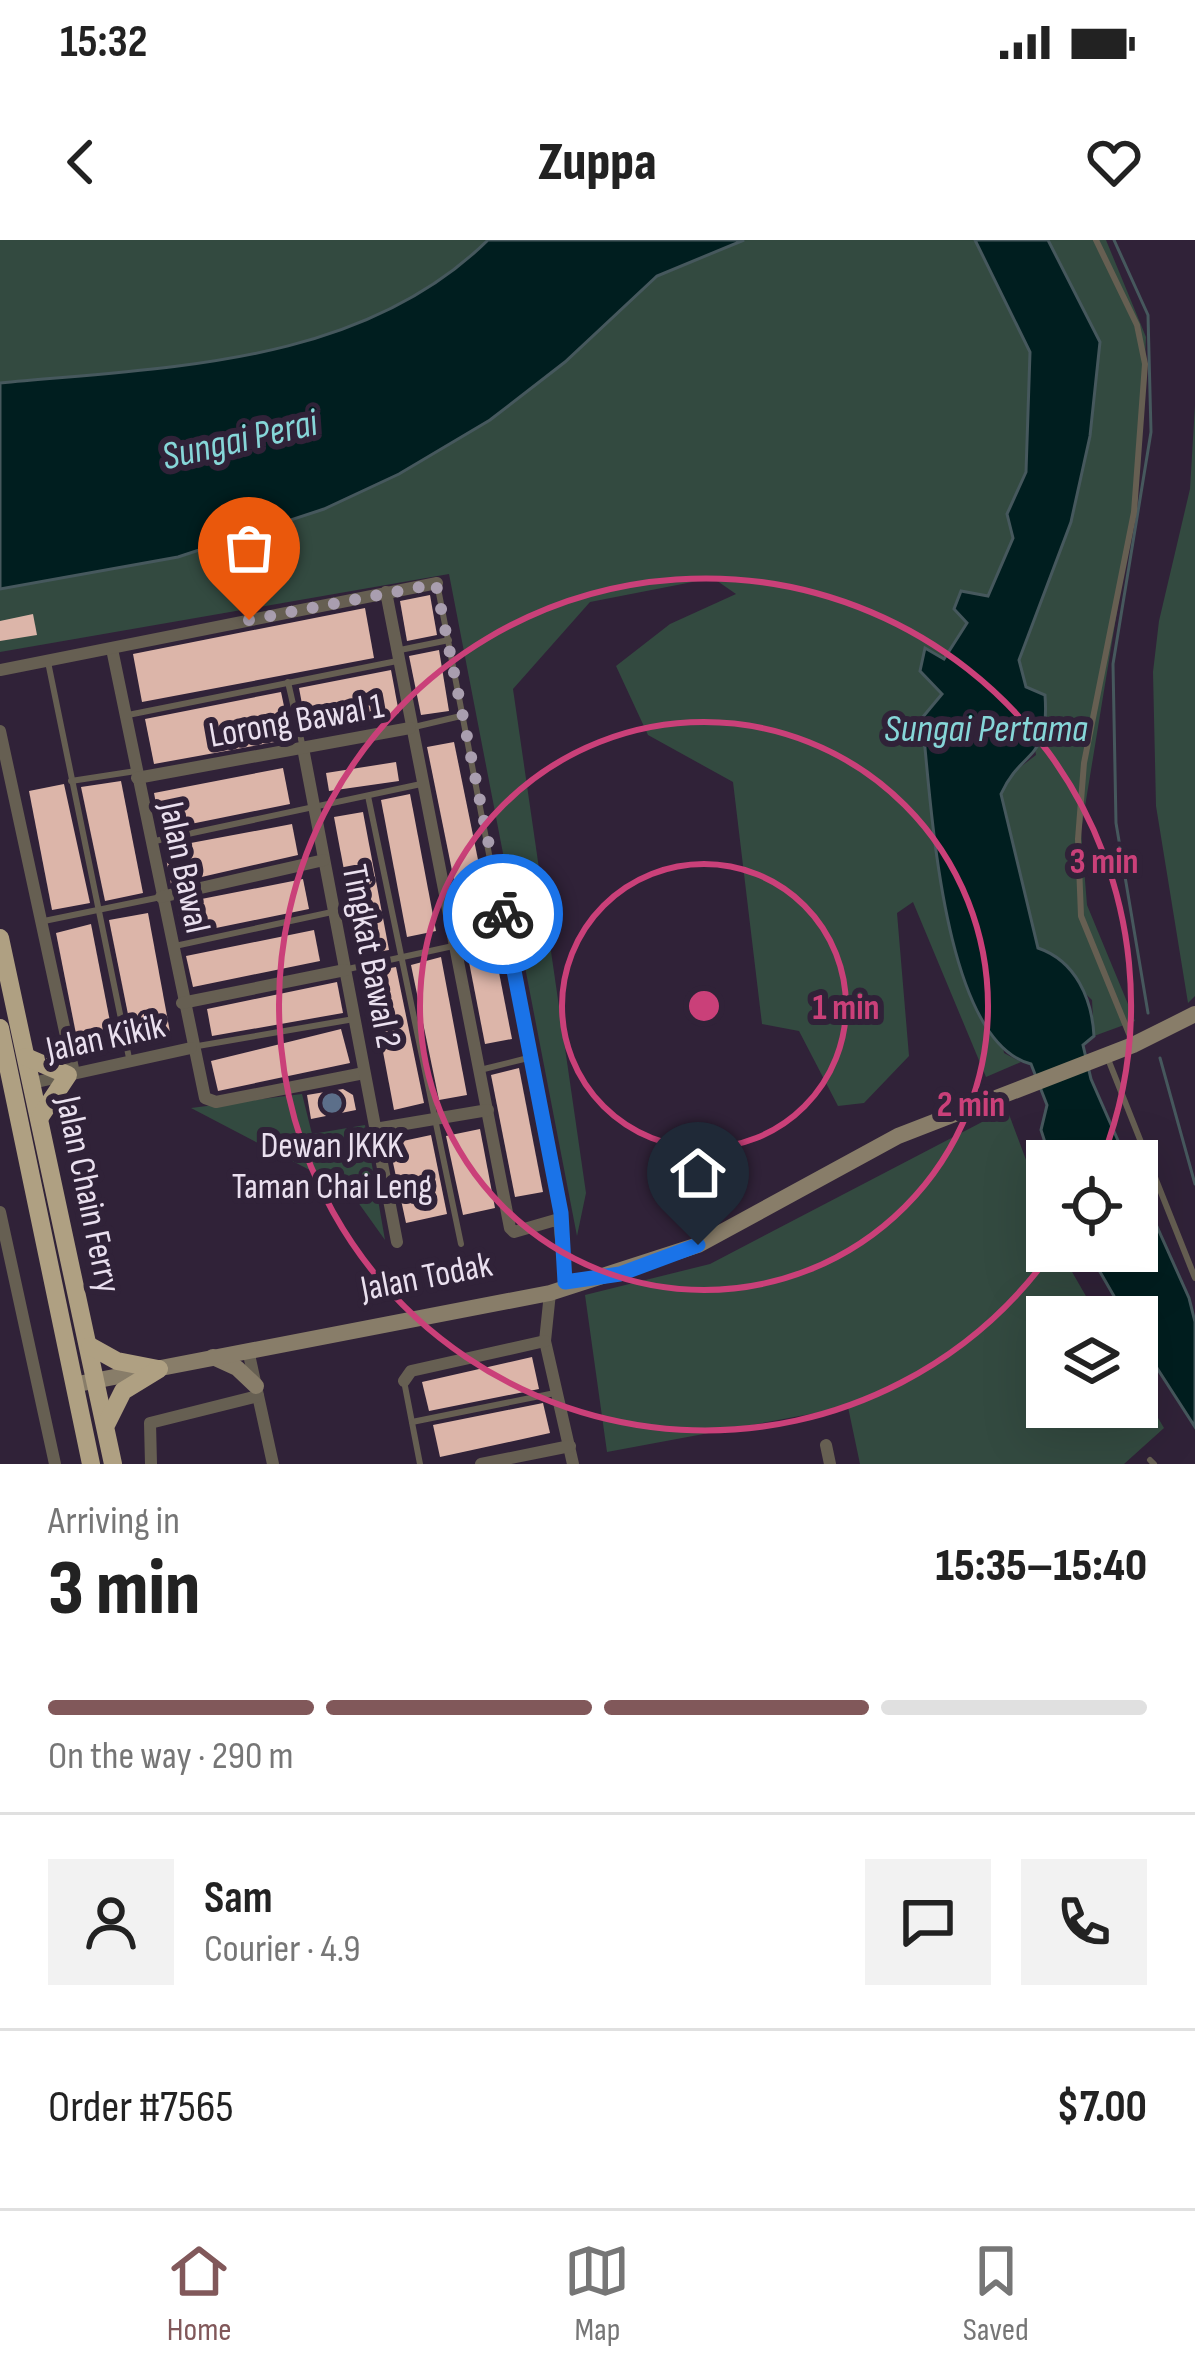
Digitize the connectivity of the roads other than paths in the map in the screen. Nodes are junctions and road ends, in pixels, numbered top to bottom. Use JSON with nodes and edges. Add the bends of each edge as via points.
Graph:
{"nodes":[{"id":1,"x":1096,"y":240,"type":"edge"},
{"id":2,"x":436,"y":584,"type":"joint"},
{"id":3,"x":386,"y":592,"type":"junction"},
{"id":4,"x":449,"y":640,"type":"junction"},
{"id":5,"x":112,"y":649,"type":"junction"},
{"id":6,"x":397,"y":656,"type":"junction"},
{"id":7,"x":47,"y":658,"type":"junction"},
{"id":8,"x":0,"y":670,"type":"edge"},
{"id":9,"x":288,"y":682,"type":"junction"},
{"id":10,"x":124,"y":715,"type":"junction"},
{"id":11,"x":465,"y":716,"type":"junction"},
{"id":12,"x":410,"y":728,"type":"junction"},
{"id":13,"x":0,"y":731,"type":"edge"},
{"id":14,"x":303,"y":748,"type":"junction"},
{"id":15,"x":136,"y":774,"type":"junction"},
{"id":16,"x":71,"y":781,"type":"junction"},
{"id":17,"x":421,"y":784,"type":"junction"},
{"id":18,"x":368,"y":796,"type":"junction"},
{"id":19,"x":314,"y":807,"type":"junction"},
{"id":20,"x":150,"y":842,"type":"junction"},
{"id":21,"x":324,"y":860,"type":"junction"},
{"id":22,"x":161,"y":897,"type":"junction"},
{"id":23,"x":500,"y":899,"type":"junction"},
{"id":24,"x":447,"y":909,"type":"junction"},
{"id":25,"x":96,"y":910,"type":"junction"},
{"id":26,"x":334,"y":912,"type":"junction"},
{"id":27,"x":41,"y":922,"type":"junction"},
{"id":28,"x":0,"y":938,"type":"edge"},
{"id":29,"x":453,"y":945,"type":"junction"},
{"id":30,"x":172,"y":947,"type":"junction"},
{"id":31,"x":402,"y":957,"type":"junction"},
{"id":32,"x":345,"y":970,"type":"junction"},
{"id":33,"x":182,"y":1003,"type":"junction"},
{"id":34,"x":1195,"y":1014,"type":"edge"},
{"id":35,"x":354,"y":1019,"type":"junction"},
{"id":36,"x":0,"y":1028,"type":"edge"},
{"id":37,"x":1133,"y":1045,"type":"junction"},
{"id":38,"x":191,"y":1048,"type":"junction"},
{"id":39,"x":26,"y":1057,"type":"junction"},
{"id":40,"x":532,"y":1057,"type":"junction"},
{"id":41,"x":1102,"y":1057,"type":"junction"},
{"id":42,"x":129,"y":1058,"type":"junction"},
{"id":43,"x":3,"y":1068,"type":"edge"},
{"id":44,"x":480,"y":1070,"type":"junction"},
{"id":45,"x":364,"y":1073,"type":"junction"},
{"id":46,"x":71,"y":1074,"type":"junction"},
{"id":47,"x":32,"y":1083,"type":"junction"},
{"id":48,"x":0,"y":1108,"type":"edge"},
{"id":49,"x":488,"y":1110,"type":"junction"},
{"id":50,"x":40,"y":1117,"type":"junction"},
{"id":51,"x":431,"y":1120,"type":"junction"},
{"id":52,"x":375,"y":1129,"type":"junction"},
{"id":53,"x":20,"y":1130,"type":"junction"},
{"id":54,"x":0,"y":1212,"type":"edge"},
{"id":55,"x":560,"y":1219,"type":"junction"},
{"id":56,"x":397,"y":1242,"type":"dead end"},
{"id":57,"x":461,"y":1244,"type":"dead end"},
{"id":58,"x":1195,"y":1278,"type":"edge"},
{"id":59,"x":558,"y":1287,"type":"junction"},
{"id":60,"x":545,"y":1341,"type":"junction"},
{"id":61,"x":90,"y":1346,"type":"junction"},
{"id":62,"x":285,"y":1346,"type":"junction"},
{"id":63,"x":248,"y":1350,"type":"junction"},
{"id":64,"x":212,"y":1357,"type":"junction"},
{"id":65,"x":159,"y":1369,"type":"junction"},
{"id":66,"x":97,"y":1381,"type":"junction"},
{"id":67,"x":404,"y":1382,"type":"joint"},
{"id":68,"x":75,"y":1385,"type":"junction"},
{"id":69,"x":257,"y":1391,"type":"junction"},
{"id":70,"x":559,"y":1392,"type":"junction"},
{"id":71,"x":412,"y":1422,"type":"junction"},
{"id":72,"x":106,"y":1425,"type":"junction"},
{"id":73,"x":826,"y":1445,"type":"dead end"},
{"id":74,"x":570,"y":1446,"type":"junction"},
{"id":75,"x":55,"y":1464,"type":"edge"},
{"id":76,"x":91,"y":1464,"type":"edge"},
{"id":77,"x":113,"y":1464,"type":"edge"},
{"id":78,"x":151,"y":1464,"type":"edge"},
{"id":79,"x":273,"y":1464,"type":"edge"},
{"id":80,"x":420,"y":1464,"type":"edge"},
{"id":81,"x":481,"y":1464,"type":"edge"},
{"id":82,"x":573,"y":1464,"type":"edge"},
{"id":83,"x":830,"y":1464,"type":"edge"}],
"edges":[{"from":1,"to":37,"type":"lane","via":[[1137,325],[1145,364],[1134,512],[1084,763],[1078,839],[1082,916]]},
{"from":2,"to":3,"type":"street"},
{"from":2,"to":4,"type":"lane"},
{"from":3,"to":5,"type":"street"},
{"from":3,"to":6,"type":"street"},
{"from":4,"to":6,"type":"lane"},
{"from":4,"to":11,"type":"lane"},
{"from":5,"to":7,"type":"street"},
{"from":5,"to":10,"type":"street","name":"Jalan Bawal"},
{"from":6,"to":9,"type":"lane"},
{"from":6,"to":12,"type":"street"},
{"from":7,"to":8,"type":"street"},
{"from":7,"to":16,"type":"lane"},
{"from":9,"to":10,"type":"lane"},
{"from":9,"to":14,"type":"lane","name":"Tingkat Bawal 2"},
{"from":10,"to":15,"type":"street","name":"Jalan Bawal"},
{"from":11,"to":12,"type":"lane","name":"Lorong Bawal 1"},
{"from":11,"to":23,"type":"lane"},
{"from":12,"to":14,"type":"street","name":"Lorong Bawal 1"},
{"from":12,"to":17,"type":"street"},
{"from":13,"to":27,"type":"street","name":"Jalan Chain Ferry"},
{"from":14,"to":15,"type":"street","name":"Lorong Bawal 1"},
{"from":14,"to":19,"type":"street","name":"Tingkat Bawal 2"},
{"from":15,"to":16,"type":"lane"},
{"from":15,"to":20,"type":"street","name":"Jalan Bawal"},
{"from":16,"to":25,"type":"lane"},
{"from":17,"to":18,"type":"lane"},
{"from":17,"to":24,"type":"street"},
{"from":18,"to":19,"type":"lane"},
{"from":18,"to":31,"type":"lane"},
{"from":19,"to":20,"type":"lane"},
{"from":19,"to":21,"type":"street","name":"Tingkat Bawal 2"},
{"from":20,"to":22,"type":"street","name":"Jalan Bawal"},
{"from":21,"to":22,"type":"street"},
{"from":21,"to":26,"type":"street","name":"Tingkat Bawal 2"},
{"from":22,"to":25,"type":"lane"},
{"from":22,"to":30,"type":"street","name":"Jalan Bawal"},
{"from":23,"to":24,"type":"lane"},
{"from":23,"to":40,"type":"lane"},
{"from":24,"to":29,"type":"street"},
{"from":25,"to":27,"type":"lane"},
{"from":25,"to":42,"type":"lane"},
{"from":26,"to":30,"type":"lane"},
{"from":26,"to":32,"type":"street","name":"Tingkat Bawal 2"},
{"from":27,"to":46,"type":"street","name":"Jalan Chain Ferry"},
{"from":28,"to":39,"type":"highway","name":"Jalan Chain Ferry"},
{"from":29,"to":31,"type":"lane"},
{"from":29,"to":44,"type":"street"},
{"from":30,"to":33,"type":"street","name":"Jalan Bawal"},
{"from":31,"to":32,"type":"lane"},
{"from":31,"to":51,"type":"lane"},
{"from":32,"to":33,"type":"street"},
{"from":32,"to":35,"type":"street","name":"Tingkat Bawal 2"},
{"from":33,"to":38,"type":"street","name":"Jalan Bawal"},
{"from":34,"to":37,"type":"main road","name":"Jalan Todak"},
{"from":35,"to":38,"type":"lane"},
{"from":35,"to":45,"type":"street","name":"Tingkat Bawal 2"},
{"from":36,"to":43,"type":"highway","name":"Jalan Chain Ferry"},
{"from":37,"to":41,"type":"main road","name":"Jalan Todak"},
{"from":38,"to":42,"type":"street","name":"Jalan Kikik"},
{"from":38,"to":45,"type":"street","name":"Jalan Bawal","via":[[205,1097],[216,1102]]},
{"from":39,"to":46,"type":"highway"},
{"from":39,"to":47,"type":"highway","name":"Jalan Chain Ferry"},
{"from":40,"to":44,"type":"lane"},
{"from":40,"to":55,"type":"lane"},
{"from":41,"to":58,"type":"lane"},
{"from":41,"to":59,"type":"main road","name":"Jalan Todak","via":[[898,1136],[698,1245]]},
{"from":42,"to":46,"type":"street","name":"Jalan Kikik"},
{"from":43,"to":53,"type":"highway","name":"Jalan Chain Ferry"},
{"from":44,"to":49,"type":"street"},
{"from":45,"to":52,"type":"street","name":"Tingkat Bawal 2"},
{"from":46,"to":47,"type":"street","name":"Jalan Kikik"},
{"from":46,"to":50,"type":"highway"},
{"from":47,"to":50,"type":"highway","name":"Jalan Chain Ferry"},
{"from":48,"to":53,"type":"highway"},
{"from":49,"to":51,"type":"street"},
{"from":49,"to":55,"type":"street","via":[[510,1228]]},
{"from":50,"to":61,"type":"highway","name":"Jalan Chain Ferry"},
{"from":51,"to":52,"type":"street"},
{"from":51,"to":57,"type":"lane"},
{"from":52,"to":56,"type":"street","name":"Tingkat Bawal 2"},
{"from":53,"to":68,"type":"highway","name":"Jalan Chain Ferry"},
{"from":54,"to":75,"type":"street"},
{"from":55,"to":59,"type":"street"},
{"from":59,"to":60,"type":"street"},
{"from":59,"to":62,"type":"main road","name":"Jalan Todak"},
{"from":59,"to":63,"type":"main road","name":"Jalan Todak"},
{"from":60,"to":67,"type":"street","via":[[411,1371]]},
{"from":60,"to":70,"type":"street"},
{"from":61,"to":65,"type":"highway"},
{"from":61,"to":66,"type":"highway","name":"Jalan Chain Ferry"},
{"from":62,"to":63,"type":"main road","name":"Jalan Todak"},
{"from":62,"to":69,"type":"main road","via":[[266,1360]]},
{"from":63,"to":64,"type":"main road","name":"Jalan Todak"},
{"from":63,"to":69,"type":"street"},
{"from":64,"to":65,"type":"main road","name":"Jalan Todak"},
{"from":64,"to":69,"type":"main road","via":[[237,1368]]},
{"from":65,"to":66,"type":"main road","name":"Jalan Todak"},
{"from":65,"to":72,"type":"highway","via":[[123,1390]]},
{"from":66,"to":68,"type":"main road","name":"Jalan Todak"},
{"from":66,"to":72,"type":"highway","name":"Jalan Chain Ferry"},
{"from":67,"to":71,"type":"lane"},
{"from":68,"to":76,"type":"highway","name":"Jalan Chain Ferry"},
{"from":69,"to":78,"type":"street","via":[[150,1423]]},
{"from":69,"to":79,"type":"street"},
{"from":70,"to":71,"type":"lane"},
{"from":70,"to":74,"type":"street"},
{"from":71,"to":80,"type":"lane"},
{"from":72,"to":77,"type":"highway","name":"Jalan Chain Ferry"},
{"from":73,"to":83,"type":"street"},
{"from":74,"to":81,"type":"street"},
{"from":74,"to":82,"type":"street"}]}
